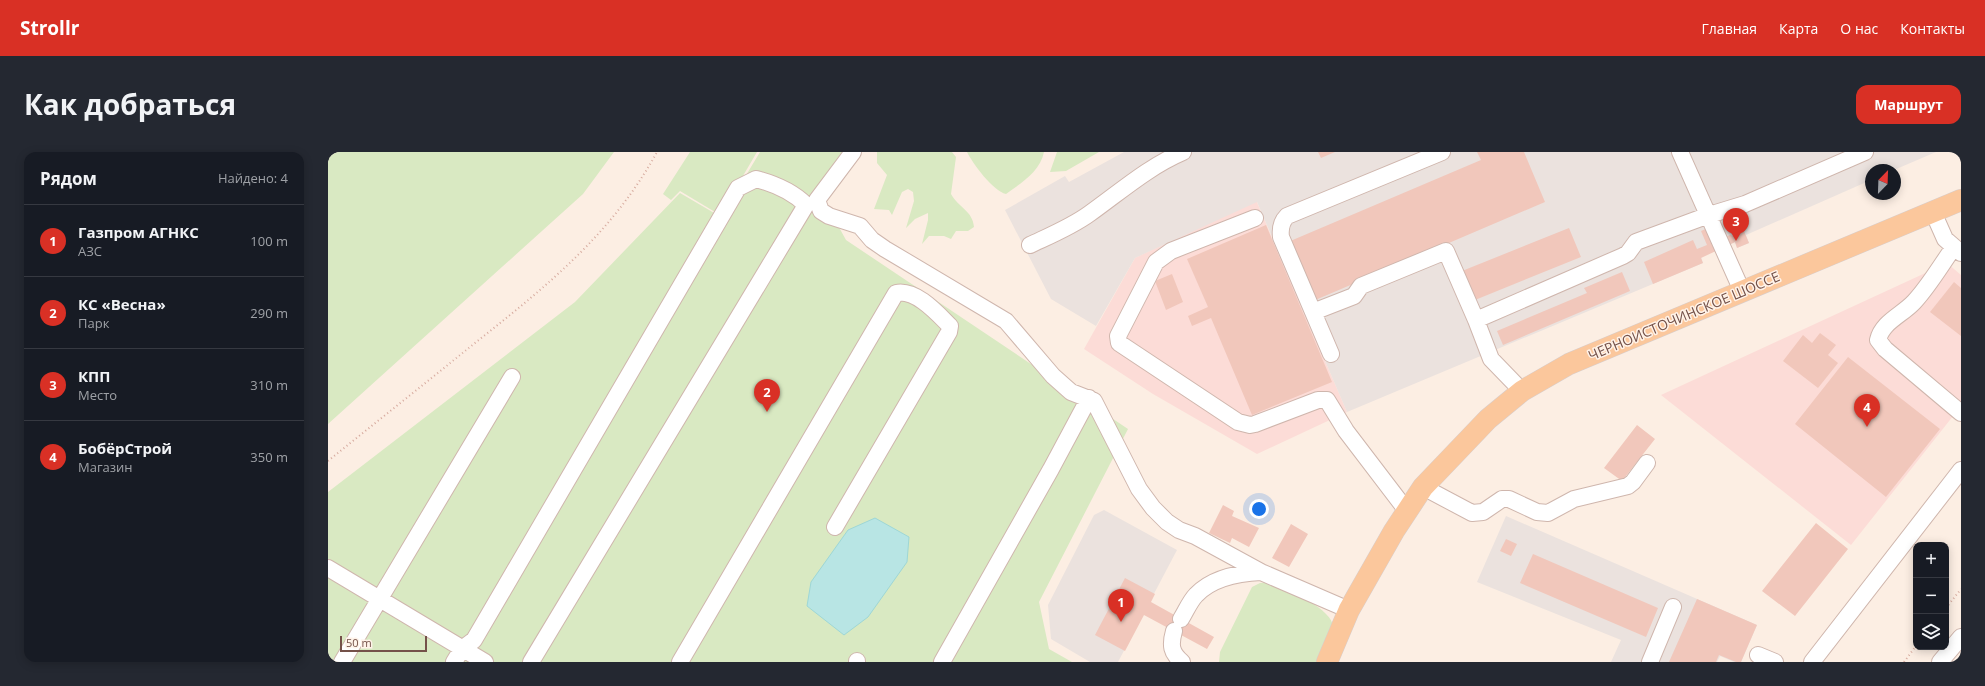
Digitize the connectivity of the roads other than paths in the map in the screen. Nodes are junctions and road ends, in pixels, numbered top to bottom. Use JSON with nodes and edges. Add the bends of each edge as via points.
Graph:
{"nodes":[{"id":1,"x":853,"y":152,"type":"edge"},
{"id":2,"x":1183,"y":152,"type":"edge"},
{"id":3,"x":1442,"y":152,"type":"edge"},
{"id":4,"x":1680,"y":152,"type":"edge"},
{"id":5,"x":1865,"y":152,"type":"edge"},
{"id":6,"x":1961,"y":200,"type":"edge"},
{"id":7,"x":1933,"y":212,"type":"junction"},
{"id":8,"x":1709,"y":215,"type":"junction"},
{"id":9,"x":1255,"y":218,"type":"dead end"},
{"id":10,"x":1030,"y":246,"type":"dead end"},
{"id":11,"x":1958,"y":250,"type":"edge"},
{"id":12,"x":1742,"y":291,"type":"junction"},
{"id":13,"x":1313,"y":312,"type":"junction"},
{"id":14,"x":1476,"y":320,"type":"junction"},
{"id":15,"x":1332,"y":354,"type":"dead end"},
{"id":16,"x":512,"y":378,"type":"dead end"},
{"id":17,"x":1522,"y":391,"type":"junction"},
{"id":18,"x":1089,"y":398,"type":"junction"},
{"id":19,"x":1961,"y":413,"type":"edge"},
{"id":20,"x":1647,"y":463,"type":"dead end"},
{"id":21,"x":1961,"y":470,"type":"edge"},
{"id":22,"x":1428,"y":480,"type":"junction"},
{"id":23,"x":1407,"y":511,"type":"junction"},
{"id":24,"x":835,"y":527,"type":"dead end"},
{"id":25,"x":328,"y":568,"type":"edge"},
{"id":26,"x":1261,"y":572,"type":"junction"},
{"id":27,"x":380,"y":599,"type":"junction"},
{"id":28,"x":1673,"y":607,"type":"dead end"},
{"id":29,"x":1349,"y":610,"type":"junction"},
{"id":30,"x":1961,"y":637,"type":"edge"},
{"id":31,"x":458,"y":655,"type":"edge"},
{"id":32,"x":1758,"y":655,"type":"dead end"},
{"id":33,"x":342,"y":662,"type":"edge"},
{"id":34,"x":485,"y":662,"type":"edge"},
{"id":35,"x":531,"y":662,"type":"edge"},
{"id":36,"x":680,"y":662,"type":"edge"},
{"id":37,"x":942,"y":662,"type":"edge"},
{"id":38,"x":1182,"y":662,"type":"edge"},
{"id":39,"x":1327,"y":662,"type":"edge"},
{"id":40,"x":1650,"y":662,"type":"edge"},
{"id":41,"x":1775,"y":662,"type":"edge"},
{"id":42,"x":1812,"y":662,"type":"edge"},
{"id":43,"x":1940,"y":662,"type":"edge"}],
"edges":[{"from":1,"to":18,"type":"street","via":[[817,200],[820,211],[860,226],[872,240],[885,249],[1006,321],[1053,376],[1071,392]]},
{"from":2,"to":10,"type":"street","via":[[1136,179],[1078,221]]},
{"from":3,"to":13,"type":"street","via":[[1285,219],[1281,227],[1281,237]]},
{"from":4,"to":8,"type":"street"},
{"from":5,"to":8,"type":"street","via":[[1745,204]]},
{"from":6,"to":7,"type":"main road","name":"ЧЕРНОИСТОЧИНСКОЕ ШОССЕ"},
{"from":7,"to":11,"type":"street","via":[[1945,239]]},
{"from":7,"to":12,"type":"main road","name":"ЧЕРНОИСТОЧИНСКОЕ ШОССЕ"},
{"from":8,"to":12,"type":"street"},
{"from":8,"to":14,"type":"street","via":[[1636,242],[1628,253],[1622,256]]},
{"from":9,"to":23,"type":"street","via":[[1171,251],[1160,258],[1118,336],[1118,343],[1244,424],[1255,424],[1318,400],[1328,400],[1346,431]]},
{"from":11,"to":19,"type":"street","via":[[1913,303],[1891,321],[1878,340],[1885,349]]},
{"from":12,"to":17,"type":"main road","name":"ЧЕРНОИСТОЧИНСКОЕ ШОССЕ","via":[[1569,364]]},
{"from":13,"to":14,"type":"street","via":[[1354,296],[1361,286],[1446,251]]},
{"from":13,"to":15,"type":"street"},
{"from":14,"to":17,"type":"street","via":[[1491,359]]},
{"from":16,"to":27,"type":"street"},
{"from":17,"to":22,"type":"main road","name":"ЧЕРНОИСТОЧИНСКОЕ ШОССЕ","via":[[1488,419]]},
{"from":18,"to":26,"type":"street","via":[[1098,407],[1139,489],[1153,508],[1179,530]]},
{"from":18,"to":37,"type":"street"},
{"from":20,"to":22,"type":"street","via":[[1628,486],[1574,499],[1548,514],[1537,512],[1509,499],[1502,499],[1483,512],[1472,513]]},
{"from":21,"to":42,"type":"street"},
{"from":22,"to":23,"type":"main road","name":"ЧЕРНОИСТОЧИНСКОЕ ШОССЕ"},
{"from":23,"to":29,"type":"main road","name":"ЧЕРНОИСТОЧИНСКОЕ ШОССЕ"},
{"from":24,"to":36,"type":"street","via":[[949,332],[950,326],[938,313],[918,298],[903,292],[896,293]]},
{"from":25,"to":27,"type":"street"},
{"from":26,"to":29,"type":"street"},
{"from":26,"to":38,"type":"street","via":[[1238,574],[1210,585],[1196,595],[1171,642],[1172,649]]},
{"from":27,"to":31,"type":"street"},
{"from":27,"to":33,"type":"street"},
{"from":28,"to":40,"type":"street"},
{"from":29,"to":39,"type":"main road","name":"ЧЕРНОИСТОЧИНСКОЕ ШОССЕ"},
{"from":30,"to":43,"type":"street"},
{"from":31,"to":34,"type":"street"},
{"from":31,"to":35,"type":"street","via":[[474,640],[738,188],[756,179],[776,184],[797,196],[806,205]]},
{"from":32,"to":41,"type":"street"}]}
